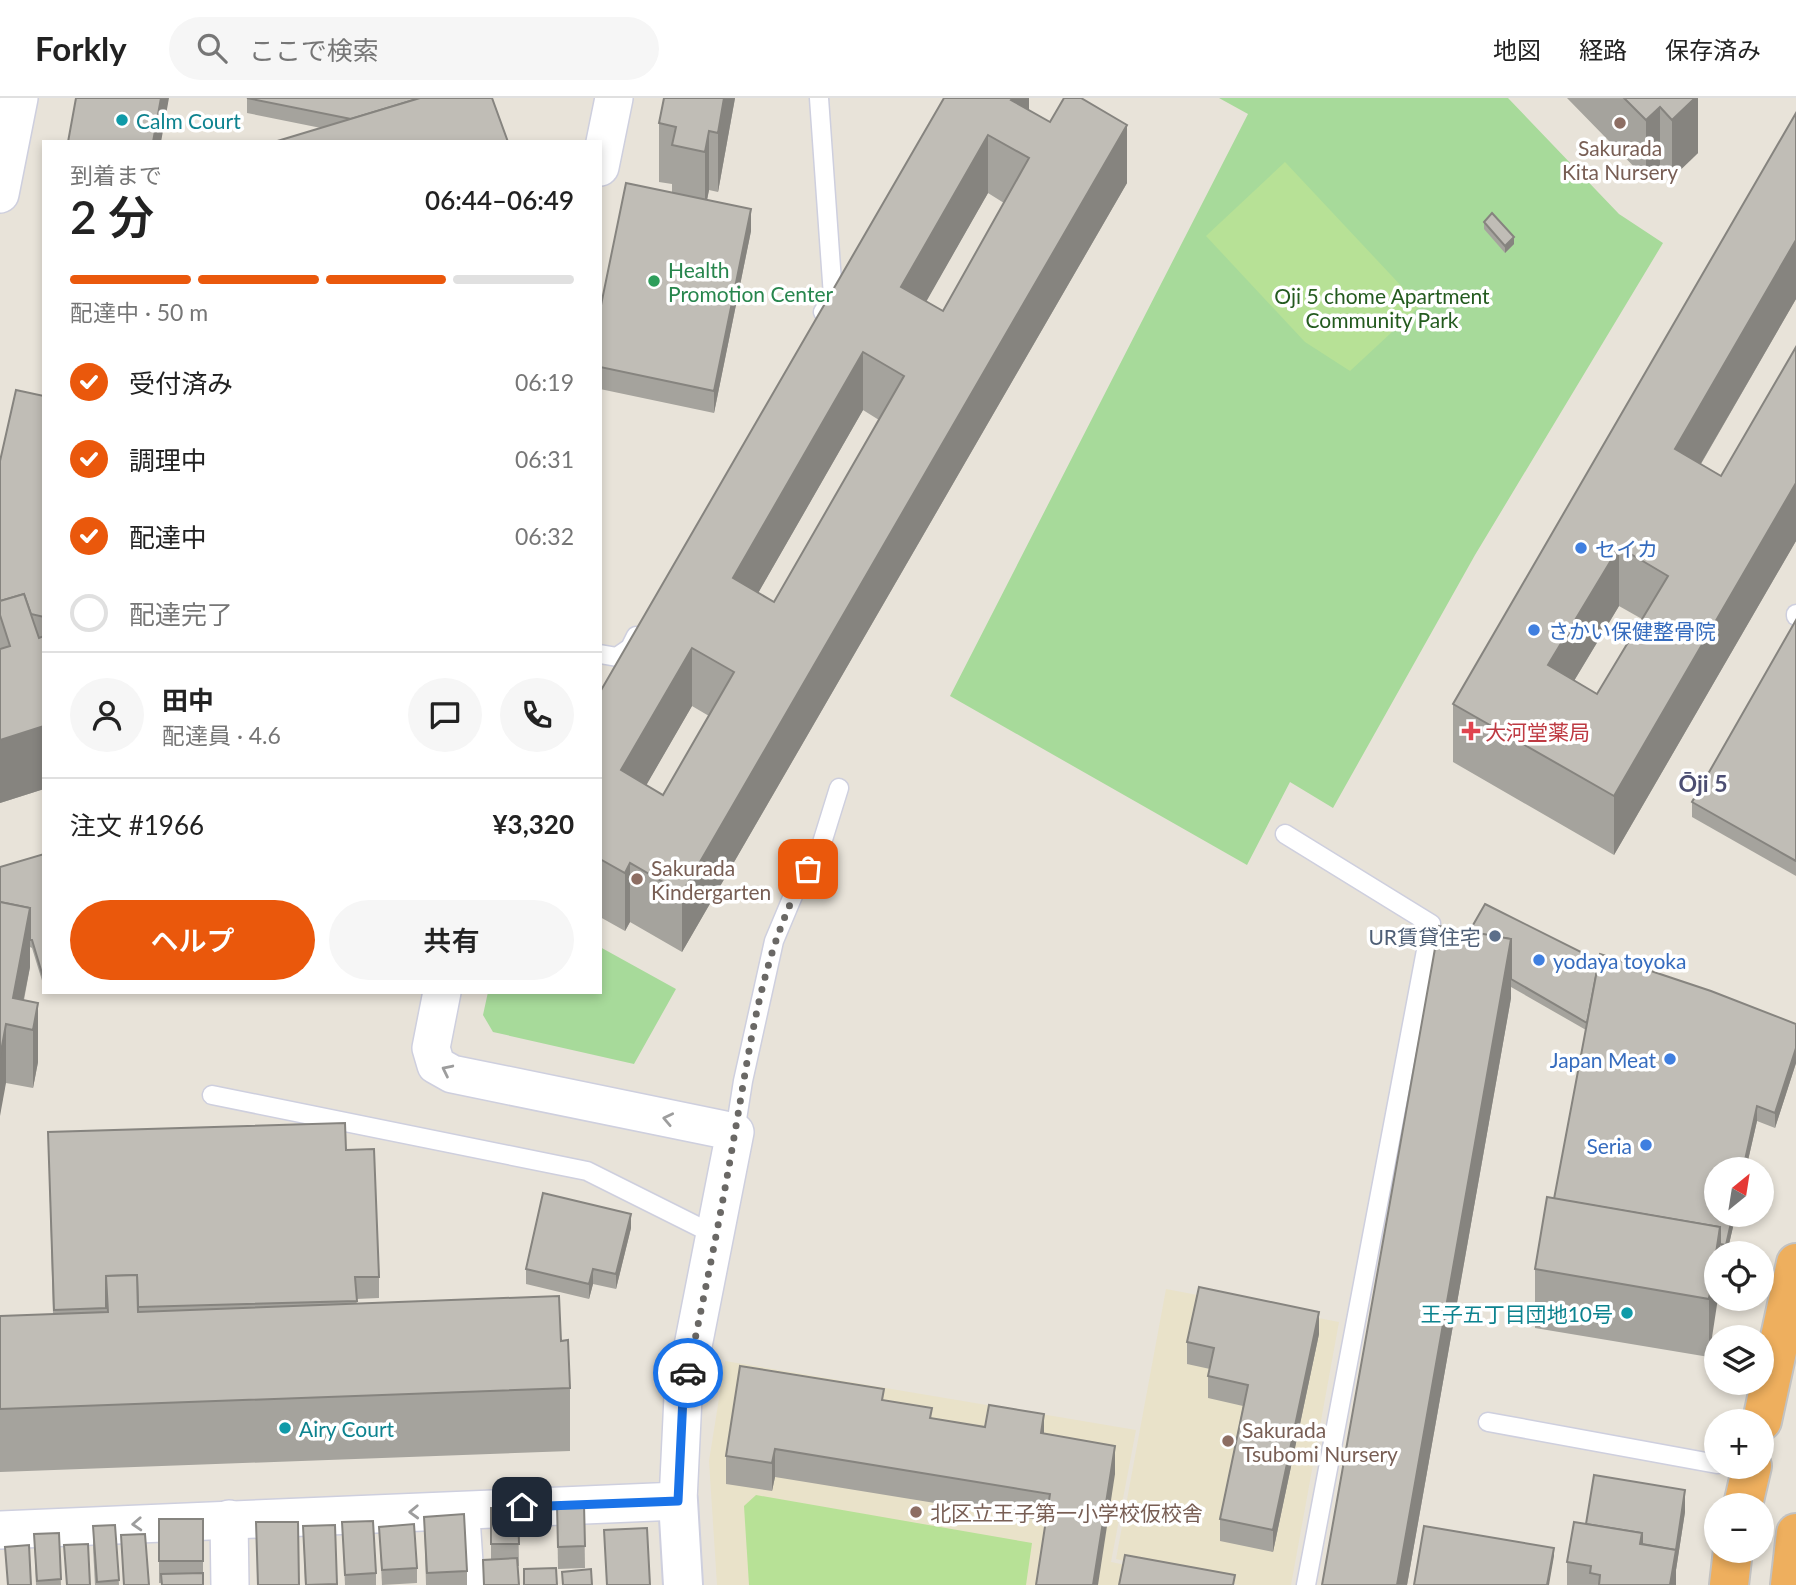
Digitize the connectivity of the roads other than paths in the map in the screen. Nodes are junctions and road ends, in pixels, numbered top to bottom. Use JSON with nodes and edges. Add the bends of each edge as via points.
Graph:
{"nodes":[{"id":1,"x":19,"y":98,"type":"edge"},
{"id":2,"x":614,"y":98,"type":"edge"},
{"id":3,"x":819,"y":98,"type":"edge"},
{"id":4,"x":602,"y":157,"type":"edge"},
{"id":5,"x":1,"y":181,"type":"edge"},
{"id":6,"x":812,"y":331,"type":"edge"},
{"id":7,"x":643,"y":624,"type":"edge"},
{"id":8,"x":602,"y":654,"type":"edge"},
{"id":9,"x":839,"y":788,"type":"dead end"},
{"id":10,"x":1285,"y":834,"type":"dead end"},
{"id":11,"x":442,"y":994,"type":"edge"},
{"id":12,"x":212,"y":1095,"type":"dead end"},
{"id":13,"x":735,"y":1132,"type":"junction"},
{"id":14,"x":717,"y":1236,"type":"junction"},
{"id":15,"x":1796,"y":1262,"type":"edge"},
{"id":16,"x":1765,"y":1409,"type":"edge"},
{"id":17,"x":1488,"y":1422,"type":"dead end"},
{"id":18,"x":1704,"y":1467,"type":"edge"},
{"id":19,"x":678,"y":1501,"type":"junction"},
{"id":20,"x":470,"y":1510,"type":"junction"},
{"id":21,"x":229,"y":1519,"type":"junction"},
{"id":22,"x":0,"y":1530,"type":"edge"},
{"id":23,"x":1796,"y":1533,"type":"edge"},
{"id":24,"x":1732,"y":1563,"type":"edge"},
{"id":25,"x":230,"y":1585,"type":"edge"},
{"id":26,"x":475,"y":1585,"type":"edge"},
{"id":27,"x":683,"y":1585,"type":"edge"},
{"id":28,"x":1306,"y":1585,"type":"edge"},
{"id":29,"x":1729,"y":1585,"type":"edge"},
{"id":30,"x":1790,"y":1585,"type":"edge"}],
"edges":[{"from":1,"to":5,"type":"street"},
{"from":2,"to":4,"type":"street"},
{"from":3,"to":6,"type":"lane","via":[[833,296]]},
{"from":7,"to":8,"type":"lane","via":[[617,657]]},
{"from":9,"to":13,"type":"lane","via":[[821,846],[774,941]]},
{"from":10,"to":28,"type":"lane","via":[[1432,924]]},
{"from":13,"to":11,"type":"street","one_way":true,"via":[[452,1074],[436,1065],[431,1048]]},
{"from":12,"to":14,"type":"lane","via":[[587,1171]]},
{"from":13,"to":14,"type":"street"},
{"from":14,"to":19,"type":"street","via":[[683,1397]]},
{"from":15,"to":16,"type":"highway"},
{"from":17,"to":18,"type":"lane"},
{"from":19,"to":20,"type":"street"},
{"from":19,"to":27,"type":"street"},
{"from":20,"to":21,"type":"street","one_way":true},
{"from":20,"to":26,"type":"lane"},
{"from":21,"to":22,"type":"street","one_way":true},
{"from":21,"to":25,"type":"street"},
{"from":23,"to":30,"type":"highway"},
{"from":24,"to":29,"type":"highway"}]}
